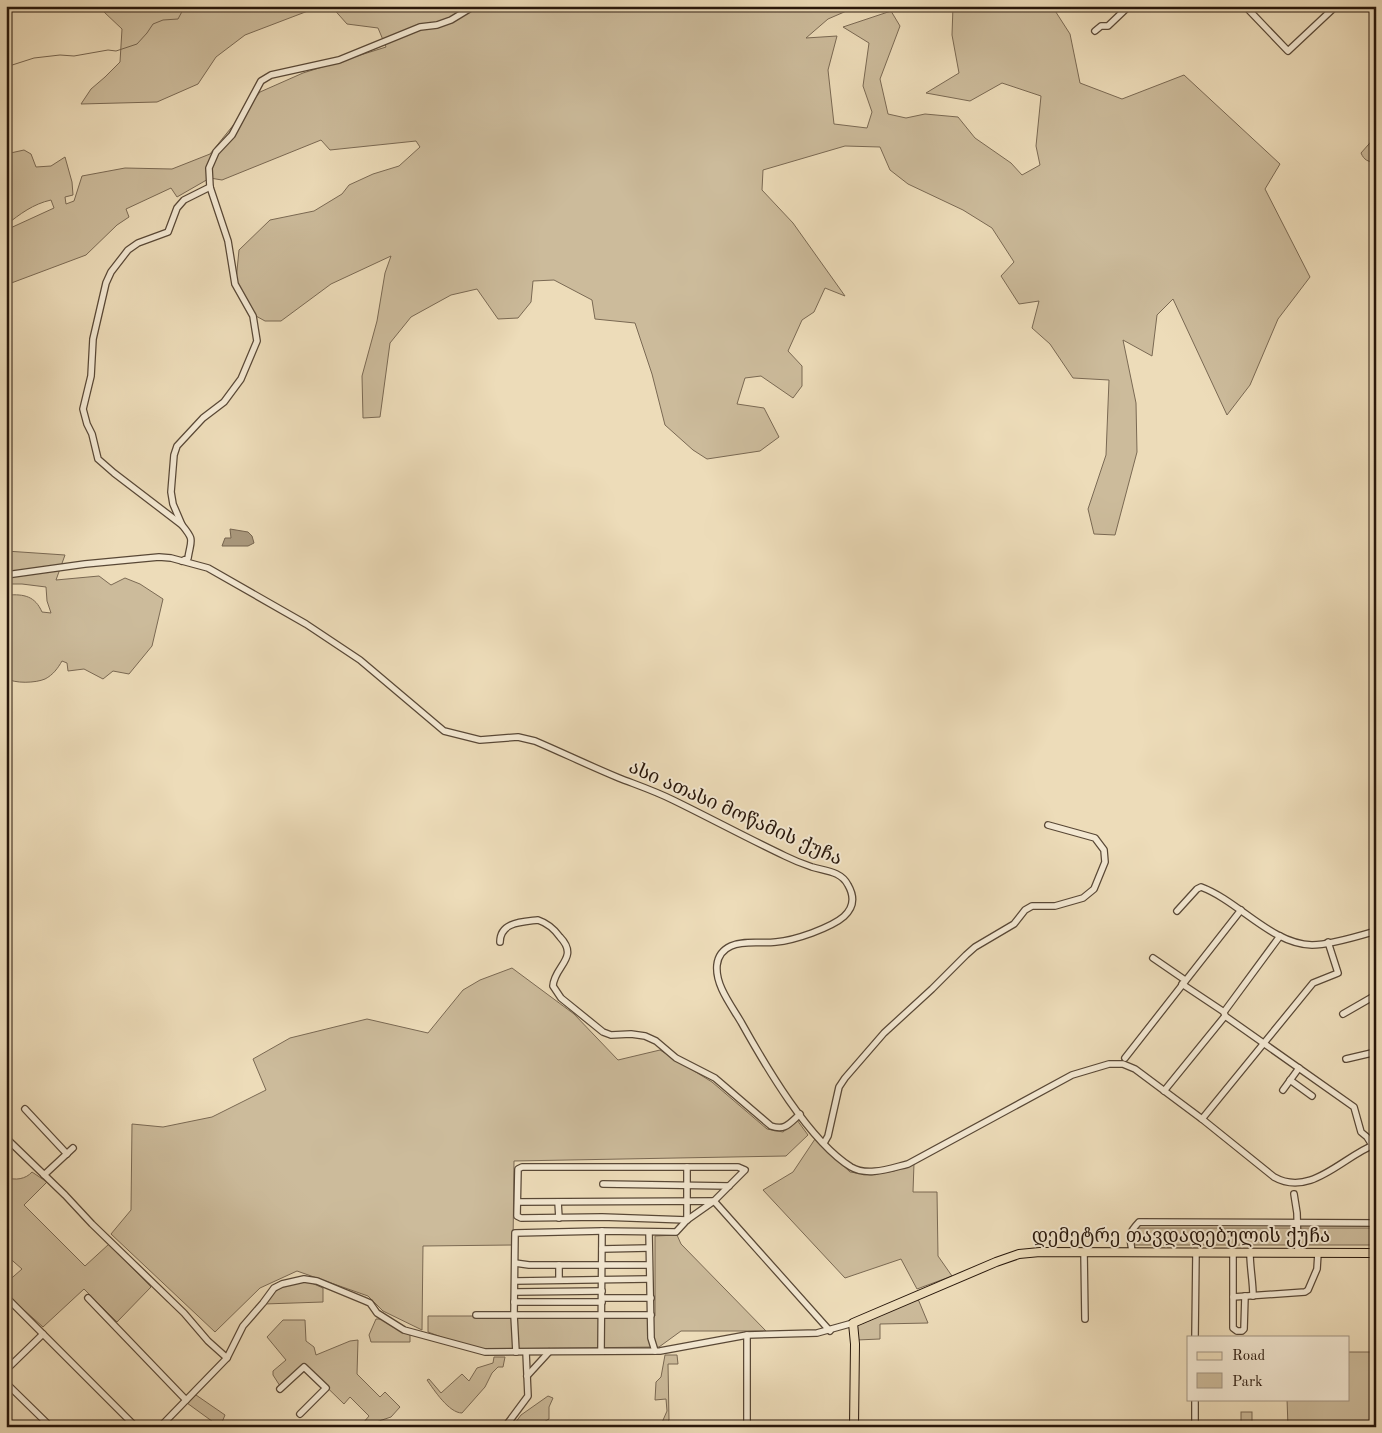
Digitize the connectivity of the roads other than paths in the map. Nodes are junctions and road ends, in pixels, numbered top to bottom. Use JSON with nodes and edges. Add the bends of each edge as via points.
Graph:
{"nodes":[{"id":1,"x":474,"y":6,"type":"edge"},
{"id":2,"x":1129,"y":6,"type":"edge"},
{"id":3,"x":1245,"y":6,"type":"edge"},
{"id":4,"x":1336,"y":6,"type":"edge"},
{"id":5,"x":1095,"y":31,"type":"dead end"},
{"id":6,"x":210,"y":187,"type":"junction"},
{"id":7,"x":182,"y":525,"type":"junction"},
{"id":8,"x":182,"y":561,"type":"junction"},
{"id":9,"x":6,"y":575,"type":"edge"},
{"id":10,"x":1048,"y":825,"type":"dead end"},
{"id":11,"x":1241,"y":910,"type":"junction"},
{"id":12,"x":1177,"y":911,"type":"dead end"},
{"id":13,"x":1376,"y":931,"type":"edge"},
{"id":14,"x":1280,"y":936,"type":"junction"},
{"id":15,"x":500,"y":942,"type":"dead end"},
{"id":16,"x":1328,"y":942,"type":"junction"},
{"id":17,"x":1153,"y":958,"type":"dead end"},
{"id":18,"x":1183,"y":982,"type":"junction"},
{"id":19,"x":1376,"y":996,"type":"edge"},
{"id":20,"x":1225,"y":1014,"type":"junction"},
{"id":21,"x":1343,"y":1014,"type":"dead end"},
{"id":22,"x":1264,"y":1042,"type":"junction"},
{"id":23,"x":1376,"y":1052,"type":"edge"},
{"id":24,"x":1125,"y":1058,"type":"dead end"},
{"id":25,"x":1346,"y":1059,"type":"dead end"},
{"id":26,"x":1299,"y":1068,"type":"junction"},
{"id":27,"x":1290,"y":1080,"type":"junction"},
{"id":28,"x":1283,"y":1090,"type":"dead end"},
{"id":29,"x":1164,"y":1091,"type":"junction"},
{"id":30,"x":1312,"y":1096,"type":"dead end"},
{"id":31,"x":24,"y":1109,"type":"dead end"},
{"id":32,"x":800,"y":1114,"type":"junction"},
{"id":33,"x":1202,"y":1119,"type":"junction"},
{"id":34,"x":6,"y":1138,"type":"edge"},
{"id":35,"x":824,"y":1143,"type":"junction"},
{"id":36,"x":1374,"y":1144,"type":"edge"},
{"id":37,"x":73,"y":1148,"type":"dead end"},
{"id":38,"x":67,"y":1154,"type":"junction"},
{"id":39,"x":687,"y":1168,"type":"junction"},
{"id":40,"x":44,"y":1175,"type":"junction"},
{"id":41,"x":603,"y":1184,"type":"dead end"},
{"id":42,"x":687,"y":1184,"type":"junction"},
{"id":43,"x":729,"y":1186,"type":"junction"},
{"id":44,"x":1294,"y":1194,"type":"dead end"},
{"id":45,"x":687,"y":1201,"type":"junction"},
{"id":46,"x":714,"y":1201,"type":"junction"},
{"id":47,"x":518,"y":1202,"type":"junction"},
{"id":48,"x":558,"y":1202,"type":"junction"},
{"id":49,"x":559,"y":1218,"type":"junction"},
{"id":50,"x":687,"y":1220,"type":"junction"},
{"id":51,"x":1298,"y":1223,"type":"junction"},
{"id":52,"x":1376,"y":1223,"type":"edge"},
{"id":53,"x":602,"y":1232,"type":"junction"},
{"id":54,"x":649,"y":1232,"type":"junction"},
{"id":55,"x":649,"y":1248,"type":"junction"},
{"id":56,"x":602,"y":1249,"type":"junction"},
{"id":57,"x":1084,"y":1252,"type":"junction"},
{"id":58,"x":1132,"y":1252,"type":"junction"},
{"id":59,"x":1196,"y":1252,"type":"junction"},
{"id":60,"x":1233,"y":1253,"type":"junction"},
{"id":61,"x":1250,"y":1253,"type":"junction"},
{"id":62,"x":1298,"y":1253,"type":"junction"},
{"id":63,"x":1318,"y":1253,"type":"junction"},
{"id":64,"x":1376,"y":1253,"type":"edge"},
{"id":65,"x":515,"y":1263,"type":"junction"},
{"id":66,"x":559,"y":1265,"type":"junction"},
{"id":67,"x":602,"y":1265,"type":"junction"},
{"id":68,"x":649,"y":1265,"type":"junction"},
{"id":69,"x":649,"y":1279,"type":"junction"},
{"id":70,"x":559,"y":1280,"type":"junction"},
{"id":71,"x":602,"y":1280,"type":"junction"},
{"id":72,"x":515,"y":1281,"type":"junction"},
{"id":73,"x":515,"y":1292,"type":"junction"},
{"id":74,"x":1245,"y":1296,"type":"junction"},
{"id":75,"x":1253,"y":1296,"type":"junction"},
{"id":76,"x":6,"y":1297,"type":"edge"},
{"id":77,"x":602,"y":1297,"type":"junction"},
{"id":78,"x":1233,"y":1297,"type":"junction"},
{"id":79,"x":88,"y":1298,"type":"dead end"},
{"id":80,"x":651,"y":1298,"type":"junction"},
{"id":81,"x":514,"y":1302,"type":"junction"},
{"id":82,"x":476,"y":1315,"type":"dead end"},
{"id":83,"x":514,"y":1315,"type":"junction"},
{"id":84,"x":601,"y":1315,"type":"junction"},
{"id":85,"x":651,"y":1315,"type":"junction"},
{"id":86,"x":1084,"y":1319,"type":"dead end"},
{"id":87,"x":853,"y":1323,"type":"junction"},
{"id":88,"x":830,"y":1331,"type":"junction"},
{"id":89,"x":43,"y":1334,"type":"junction"},
{"id":90,"x":747,"y":1335,"type":"junction"},
{"id":91,"x":1195,"y":1336,"type":"edge"},
{"id":92,"x":601,"y":1351,"type":"junction"},
{"id":93,"x":655,"y":1351,"type":"junction"},
{"id":94,"x":516,"y":1352,"type":"junction"},
{"id":95,"x":526,"y":1352,"type":"junction"},
{"id":96,"x":549,"y":1352,"type":"junction"},
{"id":97,"x":227,"y":1358,"type":"junction"},
{"id":98,"x":6,"y":1370,"type":"edge"},
{"id":99,"x":527,"y":1376,"type":"junction"},
{"id":100,"x":6,"y":1383,"type":"edge"},
{"id":101,"x":280,"y":1389,"type":"dead end"},
{"id":102,"x":186,"y":1400,"type":"junction"},
{"id":103,"x":1195,"y":1400,"type":"edge"},
{"id":104,"x":300,"y":1414,"type":"dead end"},
{"id":105,"x":50,"y":1427,"type":"edge"},
{"id":106,"x":136,"y":1427,"type":"edge"},
{"id":107,"x":160,"y":1427,"type":"edge"},
{"id":108,"x":505,"y":1427,"type":"edge"},
{"id":109,"x":747,"y":1427,"type":"edge"},
{"id":110,"x":854,"y":1427,"type":"edge"},
{"id":111,"x":1195,"y":1427,"type":"edge"}],
"edges":[{"from":1,"to":6,"type":"street","via":[[451,20],[420,27],[338,60],[271,75],[261,81],[232,135],[211,161]]},
{"from":2,"to":5,"type":"street","via":[[1108,26],[1101,26]]},
{"from":3,"to":4,"type":"street","via":[[1288,51]]},
{"from":6,"to":7,"type":"street","via":[[228,241],[235,284],[253,316],[257,341],[241,379],[224,402],[203,418],[177,446],[171,492]]},
{"from":6,"to":7,"type":"street","via":[[184,200],[177,208],[168,232],[128,250],[111,272],[94,339],[91,376],[83,409],[98,459]]},
{"from":7,"to":8,"type":"street","via":[[193,541],[188,558]]},
{"from":8,"to":9,"type":"street","name":"ასი ათასი მოწამის ქუჩა","via":[[159,557]]},
{"from":8,"to":32,"type":"street","name":"ასი ათასი მოწამის ქუჩა","via":[[220,574],[330,639],[444,731],[480,740],[518,737],[535,741],[672,799],[791,858],[844,878],[850,891],[850,907],[839,922],[785,941],[737,944],[722,952],[717,963],[718,980],[729,1002],[763,1061]]},
{"from":10,"to":35,"type":"street","via":[[1095,838],[1104,850],[1105,862],[1094,889],[1083,898],[1056,906],[1032,906],[1014,924],[966,955],[884,1033],[845,1078],[839,1086]]},
{"from":11,"to":12,"type":"street","via":[[1201,887]]},
{"from":11,"to":14,"type":"street"},
{"from":11,"to":18,"type":"street"},
{"from":13,"to":16,"type":"street"},
{"from":14,"to":16,"type":"street","via":[[1297,943]]},
{"from":14,"to":20,"type":"street"},
{"from":15,"to":32,"type":"street","via":[[502,932],[509,925],[542,921],[568,947],[567,957],[553,986],[574,1010],[611,1035],[645,1036],[656,1042],[676,1058],[715,1078],[771,1126],[779,1129]]},
{"from":16,"to":22,"type":"street","via":[[1338,973],[1313,983]]},
{"from":17,"to":18,"type":"street"},
{"from":18,"to":20,"type":"street"},
{"from":18,"to":24,"type":"street"},
{"from":19,"to":21,"type":"street"},
{"from":20,"to":22,"type":"street"},
{"from":20,"to":29,"type":"street"},
{"from":22,"to":26,"type":"street"},
{"from":22,"to":33,"type":"street"},
{"from":23,"to":25,"type":"street"},
{"from":26,"to":27,"type":"street"},
{"from":26,"to":36,"type":"street","via":[[1354,1108],[1361,1132]]},
{"from":27,"to":28,"type":"street"},
{"from":27,"to":30,"type":"street"},
{"from":29,"to":33,"type":"street","name":"ასი ათასი მოწამის ქუჩა"},
{"from":29,"to":35,"type":"street","name":"ასი ათასი მოწამის ქუჩა","via":[[1123,1064],[1098,1066],[1072,1075],[908,1164],[888,1169],[860,1170],[852,1167]]},
{"from":31,"to":38,"type":"street"},
{"from":32,"to":35,"type":"street","name":"ასი ათასი მოწამის ქუჩა"},
{"from":33,"to":36,"type":"street","name":"ასი ათასი მოწამის ქუჩა","via":[[1274,1177],[1287,1182],[1312,1180]]},
{"from":34,"to":40,"type":"street"},
{"from":37,"to":38,"type":"street"},
{"from":38,"to":40,"type":"street"},
{"from":39,"to":42,"type":"street"},
{"from":39,"to":43,"type":"street","via":[[738,1167],[745,1170]]},
{"from":39,"to":47,"type":"street","via":[[522,1167],[518,1169]]},
{"from":40,"to":97,"type":"street"},
{"from":41,"to":42,"type":"street"},
{"from":42,"to":43,"type":"street"},
{"from":42,"to":45,"type":"street"},
{"from":43,"to":46,"type":"street"},
{"from":44,"to":51,"type":"street"},
{"from":45,"to":46,"type":"street"},
{"from":45,"to":48,"type":"street"},
{"from":45,"to":50,"type":"street"},
{"from":46,"to":50,"type":"street"},
{"from":46,"to":88,"type":"street"},
{"from":47,"to":48,"type":"street"},
{"from":47,"to":49,"type":"street","via":[[518,1218]]},
{"from":48,"to":49,"type":"street"},
{"from":49,"to":50,"type":"street"},
{"from":50,"to":54,"type":"street","via":[[676,1232]]},
{"from":51,"to":52,"type":"street","name":"დემეტრე თავდადებულის ქუჩა"},
{"from":51,"to":58,"type":"street","name":"დემეტრე თავდადებულის ქუჩა","via":[[1139,1222],[1131,1229]]},
{"from":51,"to":62,"type":"street"},
{"from":53,"to":54,"type":"street"},
{"from":53,"to":56,"type":"street"},
{"from":53,"to":65,"type":"street","via":[[515,1233]]},
{"from":54,"to":55,"type":"street"},
{"from":55,"to":56,"type":"street"},
{"from":55,"to":68,"type":"street"},
{"from":56,"to":67,"type":"street"},
{"from":57,"to":58,"type":"main road","name":"დემეტრე თავდადებულის ქუჩა"},
{"from":57,"to":86,"type":"street"},
{"from":57,"to":87,"type":"main road","name":"დემეტრე თავდადებულის ქუჩა","via":[[1040,1252],[1007,1257]]},
{"from":58,"to":59,"type":"main road","name":"დემეტრე თავდადებულის ქუჩა"},
{"from":59,"to":60,"type":"main road","name":"დემეტრე თავდადებულის ქუჩა"},
{"from":59,"to":91,"type":"street"},
{"from":60,"to":61,"type":"main road","name":"დემეტრე თავდადებულის ქუჩა"},
{"from":60,"to":78,"type":"street"},
{"from":61,"to":62,"type":"main road","name":"დემეტრე თავდადებულის ქუჩა"},
{"from":61,"to":75,"type":"street"},
{"from":62,"to":63,"type":"main road","name":"დემეტრე თავდადებულის ქუჩა"},
{"from":63,"to":64,"type":"main road","name":"დემეტრე თავდადებულის ქუჩა"},
{"from":63,"to":75,"type":"street","via":[[1317,1269],[1305,1292]]},
{"from":65,"to":66,"type":"street"},
{"from":65,"to":72,"type":"street"},
{"from":66,"to":67,"type":"street"},
{"from":66,"to":70,"type":"street"},
{"from":67,"to":68,"type":"street"},
{"from":67,"to":71,"type":"street"},
{"from":68,"to":69,"type":"street"},
{"from":69,"to":71,"type":"street"},
{"from":69,"to":80,"type":"street"},
{"from":70,"to":71,"type":"street"},
{"from":70,"to":72,"type":"street"},
{"from":71,"to":77,"type":"street"},
{"from":72,"to":73,"type":"street"},
{"from":73,"to":77,"type":"street"},
{"from":73,"to":81,"type":"street"},
{"from":74,"to":75,"type":"street"},
{"from":74,"to":78,"type":"street"},
{"from":74,"to":78,"type":"street","via":[[1242,1331],[1233,1328]]},
{"from":76,"to":89,"type":"street"},
{"from":77,"to":80,"type":"street"},
{"from":77,"to":81,"type":"street"},
{"from":77,"to":84,"type":"street"},
{"from":79,"to":102,"type":"street"},
{"from":80,"to":85,"type":"street"},
{"from":81,"to":83,"type":"street"},
{"from":82,"to":83,"type":"street"},
{"from":83,"to":84,"type":"street"},
{"from":83,"to":94,"type":"street"},
{"from":84,"to":85,"type":"street"},
{"from":84,"to":92,"type":"street"},
{"from":85,"to":93,"type":"street","via":[[651,1338]]},
{"from":87,"to":88,"type":"street","name":"დემეტრე თავდადებულის ქუჩა"},
{"from":87,"to":110,"type":"main road"},
{"from":88,"to":90,"type":"street","name":"დემეტრე თავდადებულის ქუჩა","via":[[804,1335]]},
{"from":89,"to":98,"type":"street"},
{"from":89,"to":106,"type":"street"},
{"from":90,"to":93,"type":"street","name":"დემეტრე თავდადებულის ქუჩა"},
{"from":90,"to":109,"type":"street"},
{"from":92,"to":93,"type":"street","name":"დემეტრე თავდადებულის ქუჩა"},
{"from":92,"to":96,"type":"street","name":"დემეტრე თავდადებულის ქუჩა"},
{"from":94,"to":95,"type":"street","name":"დემეტრე თავდადებულის ქუჩა"},
{"from":94,"to":97,"type":"street","name":"დემეტრე თავდადებულის ქუჩა","via":[[485,1352],[404,1330],[377,1313],[370,1302],[304,1279],[274,1288],[243,1326]]},
{"from":95,"to":96,"type":"street","name":"დემეტრე თავდადებულის ქუჩა"},
{"from":95,"to":99,"type":"street"},
{"from":96,"to":99,"type":"street"},
{"from":97,"to":102,"type":"street","name":"დემეტრე თავდადებულის ქუჩა"},
{"from":99,"to":108,"type":"street","via":[[528,1396]]},
{"from":100,"to":105,"type":"street"},
{"from":101,"to":104,"type":"street","via":[[304,1367],[326,1388]]},
{"from":102,"to":107,"type":"street","name":"დემეტრე თავდადებულის ქუჩა"},
{"from":103,"to":111,"type":"street"}]}
